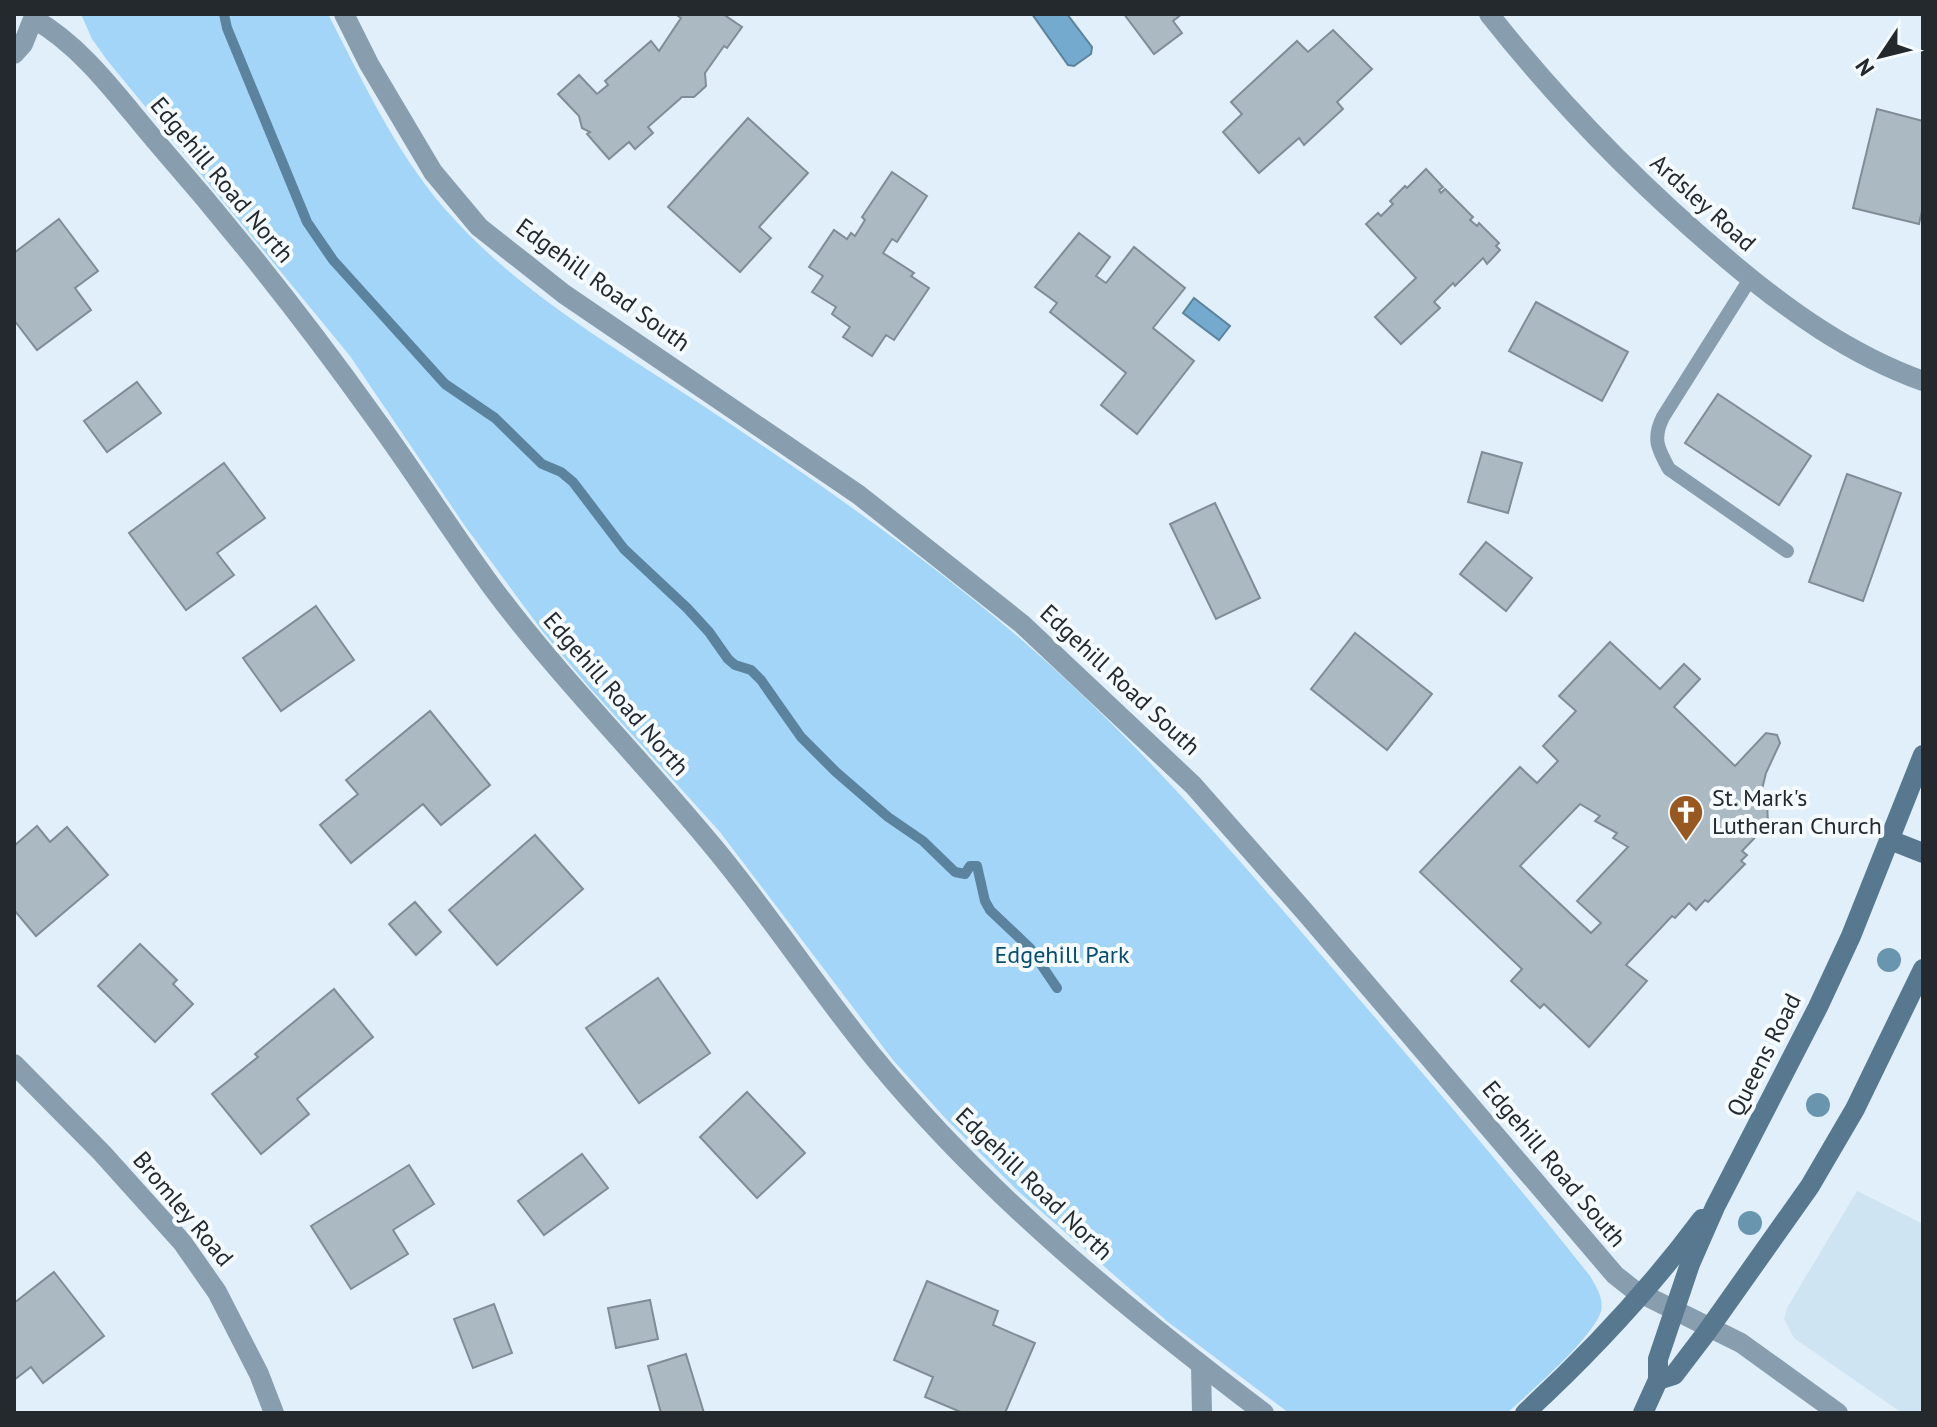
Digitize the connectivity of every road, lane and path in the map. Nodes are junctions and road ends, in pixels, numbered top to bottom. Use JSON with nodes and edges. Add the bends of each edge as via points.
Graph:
{"nodes":[{"id":1,"x":344,"y":14,"type":"edge"},
{"id":2,"x":1489,"y":14,"type":"edge"},
{"id":3,"x":35,"y":16,"type":"edge"},
{"id":4,"x":14,"y":54,"type":"edge"},
{"id":5,"x":1750,"y":279,"type":"junction"},
{"id":6,"x":1923,"y":381,"type":"edge"},
{"id":7,"x":1787,"y":551,"type":"dead end"},
{"id":8,"x":1923,"y":755,"type":"edge"},
{"id":9,"x":1890,"y":840,"type":"junction"},
{"id":10,"x":1923,"y":853,"type":"edge"},
{"id":11,"x":1923,"y":969,"type":"edge"},
{"id":12,"x":14,"y":1064,"type":"edge"},
{"id":13,"x":1725,"y":1186,"type":"junction"},
{"id":14,"x":1641,"y":1294,"type":"junction"},
{"id":15,"x":1674,"y":1309,"type":"junction"},
{"id":16,"x":1711,"y":1327,"type":"junction"},
{"id":17,"x":1201,"y":1365,"type":"junction"},
{"id":18,"x":1658,"y":1380,"type":"junction"},
{"id":19,"x":274,"y":1413,"type":"edge"},
{"id":20,"x":1202,"y":1413,"type":"edge"},
{"id":21,"x":1264,"y":1413,"type":"edge"},
{"id":22,"x":1525,"y":1413,"type":"edge"},
{"id":23,"x":1643,"y":1413,"type":"edge"},
{"id":24,"x":1838,"y":1413,"type":"edge"}],
"edges":[{"from":1,"to":14,"type":"street","name":"Edgehill Road South","via":[[433,172],[479,227],[564,294],[859,495],[1022,624],[1193,785],[1605,1265]]},
{"from":2,"to":5,"type":"street","name":"Ardsley Road","via":[[1600,143],[1659,202]]},
{"from":3,"to":4,"type":"street"},
{"from":3,"to":17,"type":"street","name":"Edgehill Road North","via":[[85,59],[212,206],[377,420],[533,640],[729,865],[885,1071],[1014,1208]]},
{"from":5,"to":6,"type":"street","name":"Ardsley Road","via":[[1837,340]]},
{"from":5,"to":7,"type":"lane","via":[[1663,417],[1656,431],[1658,449],[1669,469]]},
{"from":8,"to":9,"type":"main road","name":"Queens Road"},
{"from":9,"to":10,"type":"main road"},
{"from":9,"to":13,"type":"main road","name":"Queens Road","via":[[1818,1007]]},
{"from":11,"to":16,"type":"main road","name":"Queens Road","via":[[1833,1149]]},
{"from":12,"to":19,"type":"street","name":"Bromley Road","via":[[182,1242],[217,1292]]},
{"from":13,"to":14,"type":"main road"},
{"from":13,"to":15,"type":"main road","name":"Queens Road"},
{"from":14,"to":15,"type":"street","name":"Edgehill Road South"},
{"from":14,"to":22,"type":"main road"},
{"from":15,"to":16,"type":"street","name":"Edgehill Road South"},
{"from":15,"to":18,"type":"main road","name":"Queens Road","via":[[1658,1359]]},
{"from":16,"to":18,"type":"main road","name":"Queens Road","via":[[1674,1375]]},
{"from":16,"to":24,"type":"street","name":"Edgehill Road South"},
{"from":17,"to":20,"type":"street"},
{"from":17,"to":21,"type":"street","name":"Edgehill Road North"},
{"from":18,"to":23,"type":"main road","name":"Queens Road"}]}
